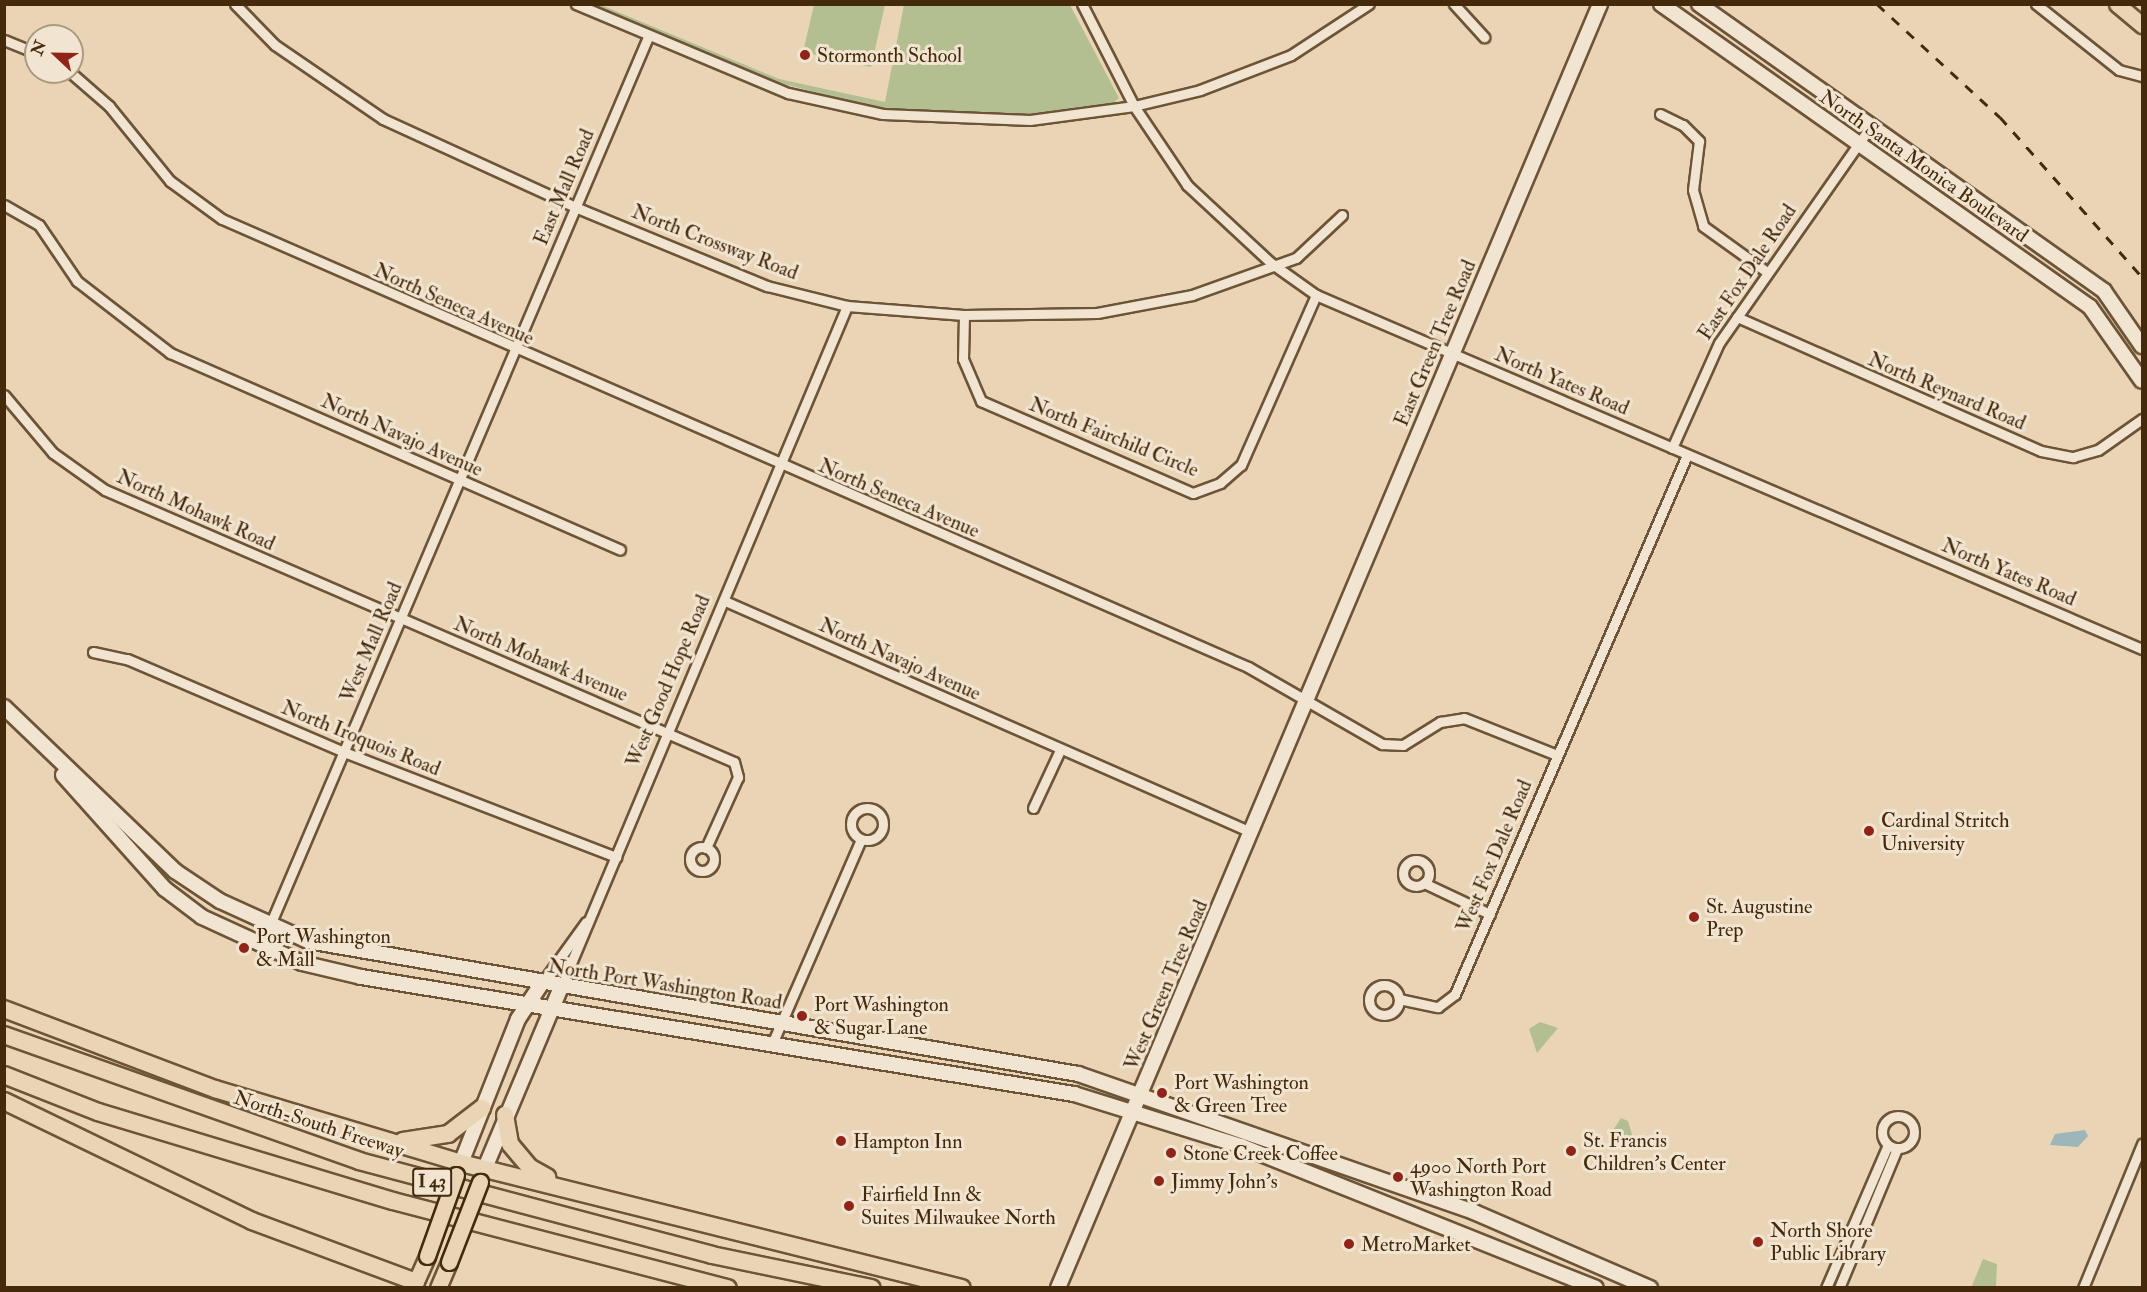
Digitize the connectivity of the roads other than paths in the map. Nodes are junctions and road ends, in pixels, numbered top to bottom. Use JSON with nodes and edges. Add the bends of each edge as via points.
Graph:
{"nodes":[{"id":1,"x":235,"y":4,"type":"edge"},
{"id":2,"x":576,"y":4,"type":"edge"},
{"id":3,"x":1082,"y":4,"type":"edge"},
{"id":4,"x":1369,"y":4,"type":"edge"},
{"id":5,"x":1454,"y":4,"type":"edge"},
{"id":6,"x":1600,"y":4,"type":"edge"},
{"id":7,"x":1661,"y":4,"type":"edge"},
{"id":8,"x":1699,"y":4,"type":"edge"},
{"id":9,"x":2036,"y":4,"type":"edge"},
{"id":10,"x":2116,"y":4,"type":"edge"},
{"id":11,"x":2142,"y":25,"type":"edge"},
{"id":12,"x":648,"y":37,"type":"junction"},
{"id":13,"x":1484,"y":37,"type":"dead end"},
{"id":14,"x":4,"y":40,"type":"edge"},
{"id":15,"x":24,"y":48,"type":"edge"},
{"id":16,"x":2142,"y":76,"type":"edge"},
{"id":17,"x":84,"y":84,"type":"edge"},
{"id":18,"x":1134,"y":106,"type":"junction"},
{"id":19,"x":1660,"y":114,"type":"dead end"},
{"id":20,"x":1870,"y":127,"type":"junction"},
{"id":21,"x":1859,"y":144,"type":"junction"},
{"id":22,"x":4,"y":205,"type":"edge"},
{"id":23,"x":575,"y":207,"type":"junction"},
{"id":24,"x":1342,"y":216,"type":"dead end"},
{"id":25,"x":1271,"y":263,"type":"junction"},
{"id":26,"x":1767,"y":272,"type":"junction"},
{"id":27,"x":1316,"y":294,"type":"junction"},
{"id":28,"x":847,"y":306,"type":"junction"},
{"id":29,"x":964,"y":315,"type":"junction"},
{"id":30,"x":1737,"y":317,"type":"junction"},
{"id":31,"x":2142,"y":346,"type":"edge"},
{"id":32,"x":513,"y":351,"type":"junction"},
{"id":33,"x":1451,"y":353,"type":"junction"},
{"id":34,"x":2142,"y":381,"type":"edge"},
{"id":35,"x":4,"y":395,"type":"edge"},
{"id":36,"x":2142,"y":419,"type":"edge"},
{"id":37,"x":1672,"y":448,"type":"junction"},
{"id":38,"x":1687,"y":454,"type":"junction"},
{"id":39,"x":780,"y":467,"type":"junction"},
{"id":40,"x":459,"y":480,"type":"junction"},
{"id":41,"x":620,"y":550,"type":"dead end"},
{"id":42,"x":725,"y":601,"type":"junction"},
{"id":43,"x":400,"y":618,"type":"junction"},
{"id":44,"x":2142,"y":649,"type":"edge"},
{"id":45,"x":93,"y":652,"type":"dead end"},
{"id":46,"x":1308,"y":697,"type":"junction"},
{"id":47,"x":4,"y":707,"type":"edge"},
{"id":48,"x":668,"y":732,"type":"junction"},
{"id":49,"x":30,"y":734,"type":"junction"},
{"id":50,"x":1060,"y":750,"type":"junction"},
{"id":51,"x":344,"y":752,"type":"junction"},
{"id":52,"x":1557,"y":756,"type":"junction"},
{"id":53,"x":1033,"y":808,"type":"dead end"},
{"id":54,"x":1251,"y":832,"type":"junction"},
{"id":55,"x":861,"y":839,"type":"dead end"},
{"id":56,"x":706,"y":848,"type":"dead end"},
{"id":57,"x":616,"y":857,"type":"junction"},
{"id":58,"x":1424,"y":883,"type":"dead end"},
{"id":59,"x":594,"y":911,"type":"junction"},
{"id":60,"x":1490,"y":914,"type":"junction"},
{"id":61,"x":269,"y":926,"type":"junction"},
{"id":62,"x":261,"y":946,"type":"junction"},
{"id":63,"x":414,"y":962,"type":"junction"},
{"id":64,"x":462,"y":970,"type":"junction"},
{"id":65,"x":542,"y":983,"type":"junction"},
{"id":66,"x":410,"y":985,"type":"junction"},
{"id":67,"x":561,"y":987,"type":"junction"},
{"id":68,"x":458,"y":993,"type":"junction"},
{"id":69,"x":1399,"y":999,"type":"dead end"},
{"id":70,"x":527,"y":1004,"type":"junction"},
{"id":71,"x":548,"y":1008,"type":"junction"},
{"id":72,"x":4,"y":1009,"type":"edge"},
{"id":73,"x":781,"y":1023,"type":"junction"},
{"id":74,"x":4,"y":1035,"type":"edge"},
{"id":75,"x":856,"y":1036,"type":"junction"},
{"id":76,"x":772,"y":1044,"type":"junction"},
{"id":77,"x":850,"y":1058,"type":"junction"},
{"id":78,"x":1078,"y":1074,"type":"junction"},
{"id":79,"x":4,"y":1075,"type":"edge"},
{"id":80,"x":1074,"y":1094,"type":"junction"},
{"id":81,"x":1142,"y":1094,"type":"junction"},
{"id":82,"x":4,"y":1101,"type":"edge"},
{"id":83,"x":482,"y":1108,"type":"junction"},
{"id":84,"x":1134,"y":1110,"type":"junction"},
{"id":85,"x":505,"y":1115,"type":"junction"},
{"id":86,"x":386,"y":1141,"type":"junction"},
{"id":87,"x":2142,"y":1144,"type":"edge"},
{"id":88,"x":458,"y":1169,"type":"junction"},
{"id":89,"x":482,"y":1175,"type":"junction"},
{"id":90,"x":566,"y":1187,"type":"junction"},
{"id":91,"x":350,"y":1259,"type":"junction"},
{"id":92,"x":415,"y":1285,"type":"edge"},
{"id":93,"x":391,"y":1287,"type":"edge"},
{"id":94,"x":433,"y":1287,"type":"edge"},
{"id":95,"x":438,"y":1287,"type":"edge"},
{"id":96,"x":728,"y":1287,"type":"edge"},
{"id":97,"x":872,"y":1287,"type":"edge"},
{"id":98,"x":962,"y":1287,"type":"edge"},
{"id":99,"x":1059,"y":1287,"type":"edge"},
{"id":100,"x":1596,"y":1287,"type":"edge"},
{"id":101,"x":1650,"y":1287,"type":"edge"},
{"id":102,"x":1826,"y":1287,"type":"edge"},
{"id":103,"x":1839,"y":1287,"type":"edge"},
{"id":104,"x":2083,"y":1287,"type":"edge"}],
"edges":[{"from":1,"to":23,"type":"street","name":"North Crossway Road","via":[[275,45],[383,119]]},
{"from":2,"to":12,"type":"street"},
{"from":3,"to":18,"type":"street","name":"North Yates Road"},
{"from":4,"to":18,"type":"street","via":[[1291,55],[1200,90]]},
{"from":5,"to":13,"type":"street"},
{"from":6,"to":33,"type":"main road","name":"East Green Tree Road"},
{"from":7,"to":21,"type":"main road","name":"North Santa Monica Boulevard"},
{"from":8,"to":20,"type":"main road","name":"North Santa Monica Boulevard"},
{"from":9,"to":16,"type":"street","via":[[2119,70]]},
{"from":10,"to":11,"type":"main road"},
{"from":12,"to":18,"type":"street","via":[[788,93],[883,114],[1030,120]]},
{"from":12,"to":23,"type":"street","name":"East Mall Road"},
{"from":14,"to":15,"type":"street"},
{"from":17,"to":32,"type":"street","name":"North Seneca Avenue","via":[[109,106],[170,181],[222,219]]},
{"from":18,"to":25,"type":"street","name":"North Yates Road","via":[[1187,185]]},
{"from":19,"to":26,"type":"street","via":[[1683,125],[1699,141],[1693,190],[1703,226]]},
{"from":20,"to":21,"type":"street","name":"East Fox Dale Road"},
{"from":20,"to":31,"type":"main road","name":"North Santa Monica Boulevard","via":[[2104,291]]},
{"from":21,"to":26,"type":"street","name":"East Fox Dale Road"},
{"from":21,"to":34,"type":"main road","name":"North Santa Monica Boulevard","via":[[2090,307]]},
{"from":22,"to":40,"type":"street","name":"North Navajo Avenue","via":[[39,225],[77,281],[170,353]]},
{"from":23,"to":28,"type":"street","name":"North Crossway Road","via":[[767,286]]},
{"from":23,"to":32,"type":"street","name":"East Mall Road"},
{"from":24,"to":25,"type":"street","name":"North Crossway Road","via":[[1296,258]]},
{"from":25,"to":27,"type":"street","name":"North Yates Road"},
{"from":25,"to":29,"type":"street","name":"North Crossway Road","via":[[1192,295],[1096,313]]},
{"from":26,"to":30,"type":"street","name":"East Fox Dale Road"},
{"from":27,"to":29,"type":"street","name":"North Fairchild Circle","via":[[1241,465],[1220,483],[1193,493],[981,401],[963,359]]},
{"from":27,"to":33,"type":"street","name":"North Yates Road"},
{"from":28,"to":29,"type":"street","name":"North Crossway Road"},
{"from":28,"to":39,"type":"street","name":"West Good Hope Road"},
{"from":30,"to":36,"type":"street","name":"North Reynard Road","via":[[2041,451],[2073,458],[2098,450]]},
{"from":30,"to":37,"type":"street","name":"East Fox Dale Road","via":[[1702,373]]},
{"from":32,"to":39,"type":"street","name":"North Seneca Avenue"},
{"from":32,"to":40,"type":"street","name":"West Mall Road"},
{"from":33,"to":37,"type":"street","name":"North Yates Road"},
{"from":33,"to":46,"type":"main road","name":"East Green Tree Road"},
{"from":35,"to":43,"type":"street","name":"North Mohawk Road","via":[[53,453],[105,490]]},
{"from":37,"to":38,"type":"street","name":"North Yates Road"},
{"from":38,"to":44,"type":"street","name":"North Yates Road"},
{"from":38,"to":52,"type":"street","name":"West Fox Dale Road"},
{"from":39,"to":42,"type":"street","name":"West Good Hope Road"},
{"from":39,"to":46,"type":"street","name":"North Seneca Avenue"},
{"from":40,"to":41,"type":"street","name":"North Navajo Avenue"},
{"from":40,"to":43,"type":"street","name":"West Mall Road"},
{"from":42,"to":48,"type":"street","name":"West Good Hope Road"},
{"from":42,"to":50,"type":"street","name":"North Navajo Avenue"},
{"from":43,"to":48,"type":"street","name":"North Mohawk Avenue"},
{"from":43,"to":51,"type":"street","name":"West Mall Road"},
{"from":45,"to":51,"type":"street","name":"North Iroquois Road","via":[[127,659]]},
{"from":46,"to":52,"type":"street","name":"North Seneca Avenue","via":[[1326,714],[1387,746],[1403,745],[1440,722],[1464,718]]},
{"from":46,"to":54,"type":"main road","name":"West Green Tree Road"},
{"from":47,"to":49,"type":"main road","name":"North Port Washington Road"},
{"from":48,"to":56,"type":"street","name":"North Mohawk Avenue","via":[[737,766]]},
{"from":48,"to":57,"type":"street","name":"West Good Hope Road"},
{"from":49,"to":61,"type":"main road","name":"North Port Washington Road","via":[[175,871]]},
{"from":49,"to":62,"type":"main road","name":"North Port Washington Road","via":[[165,890],[202,917]]},
{"from":50,"to":53,"type":"street"},
{"from":50,"to":54,"type":"street","name":"North Navajo Avenue"},
{"from":51,"to":57,"type":"street","name":"North Iroquois Road"},
{"from":51,"to":61,"type":"street","name":"West Mall Road"},
{"from":52,"to":60,"type":"street","name":"West Fox Dale Road"},
{"from":54,"to":81,"type":"main road","name":"West Green Tree Road"},
{"from":55,"to":73,"type":"street"},
{"from":57,"to":59,"type":"street","name":"West Good Hope Road"},
{"from":58,"to":60,"type":"street"},
{"from":59,"to":65,"type":"street","name":"West Good Hope Road"},
{"from":59,"to":67,"type":"street","name":"West Good Hope Road"},
{"from":60,"to":69,"type":"street","name":"West Fox Dale Road","via":[[1449,1003],[1430,1007]]},
{"from":61,"to":62,"type":"street","name":"West Mall Road"},
{"from":61,"to":63,"type":"main road","name":"North Port Washington Road","via":[[308,941]]},
{"from":62,"to":66,"type":"main road","name":"North Port Washington Road","via":[[327,970]]},
{"from":63,"to":64,"type":"main road","name":"North Port Washington Road"},
{"from":63,"to":66,"type":"main road"},
{"from":64,"to":65,"type":"main road","name":"North Port Washington Road"},
{"from":64,"to":68,"type":"main road"},
{"from":65,"to":67,"type":"main road","name":"North Port Washington Road"},
{"from":65,"to":70,"type":"main road","name":"West Good Hope Road"},
{"from":66,"to":68,"type":"main road","name":"North Port Washington Road"},
{"from":67,"to":71,"type":"main road","name":"West Good Hope Road"},
{"from":67,"to":73,"type":"main road","name":"North Port Washington Road"},
{"from":68,"to":70,"type":"main road","name":"North Port Washington Road"},
{"from":70,"to":71,"type":"main road","name":"North Port Washington Road"},
{"from":70,"to":83,"type":"main road","name":"West Good Hope Road"},
{"from":71,"to":76,"type":"main road","name":"North Port Washington Road"},
{"from":71,"to":85,"type":"main road","name":"West Good Hope Road"},
{"from":72,"to":86,"type":"highway","via":[[215,1089]]},
{"from":73,"to":75,"type":"main road","name":"North Port Washington Road"},
{"from":73,"to":76,"type":"street"},
{"from":74,"to":97,"type":"highway","name":"North-South Freeway","number":"I 43","via":[[359,1161],[712,1255]]},
{"from":75,"to":77,"type":"main road"},
{"from":75,"to":78,"type":"main road","name":"North Port Washington Road"},
{"from":76,"to":77,"type":"main road","name":"North Port Washington Road"},
{"from":77,"to":80,"type":"main road","name":"North Port Washington Road"},
{"from":78,"to":80,"type":"main road"},
{"from":78,"to":81,"type":"main road","name":"North Port Washington Road"},
{"from":79,"to":96,"type":"highway","number":"I 43","via":[[98,1112],[382,1198]]},
{"from":80,"to":84,"type":"main road","name":"North Port Washington Road"},
{"from":81,"to":84,"type":"main road","name":"West Green Tree Road"},
{"from":81,"to":101,"type":"main road","name":"North Port Washington Road","via":[[1474,1212]]},
{"from":82,"to":91,"type":"highway","via":[[252,1221]]},
{"from":83,"to":86,"type":"highway","via":[[435,1139]]},
{"from":83,"to":88,"type":"main road","name":"West Good Hope Road"},
{"from":84,"to":99,"type":"main road","name":"West Green Tree Road"},
{"from":84,"to":100,"type":"main road","name":"North Port Washington Road","via":[[1455,1227]]},
{"from":85,"to":89,"type":"main road","name":"West Good Hope Road"},
{"from":85,"to":90,"type":"highway","via":[[510,1144],[529,1167]]},
{"from":86,"to":88,"type":"highway"},
{"from":87,"to":104,"type":"street"},
{"from":88,"to":89,"type":"highway"},
{"from":88,"to":92,"type":"main road","name":"West Good Hope Road","bridge":true},
{"from":89,"to":90,"type":"highway"},
{"from":89,"to":95,"type":"main road","name":"West Good Hope Road","bridge":true},
{"from":90,"to":98,"type":"highway"},
{"from":91,"to":92,"type":"highway"},
{"from":91,"to":93,"type":"highway"},
{"from":92,"to":94,"type":"main road"},
{"from":102,"to":103,"type":"street","via":[[1893,1147]]}]}
